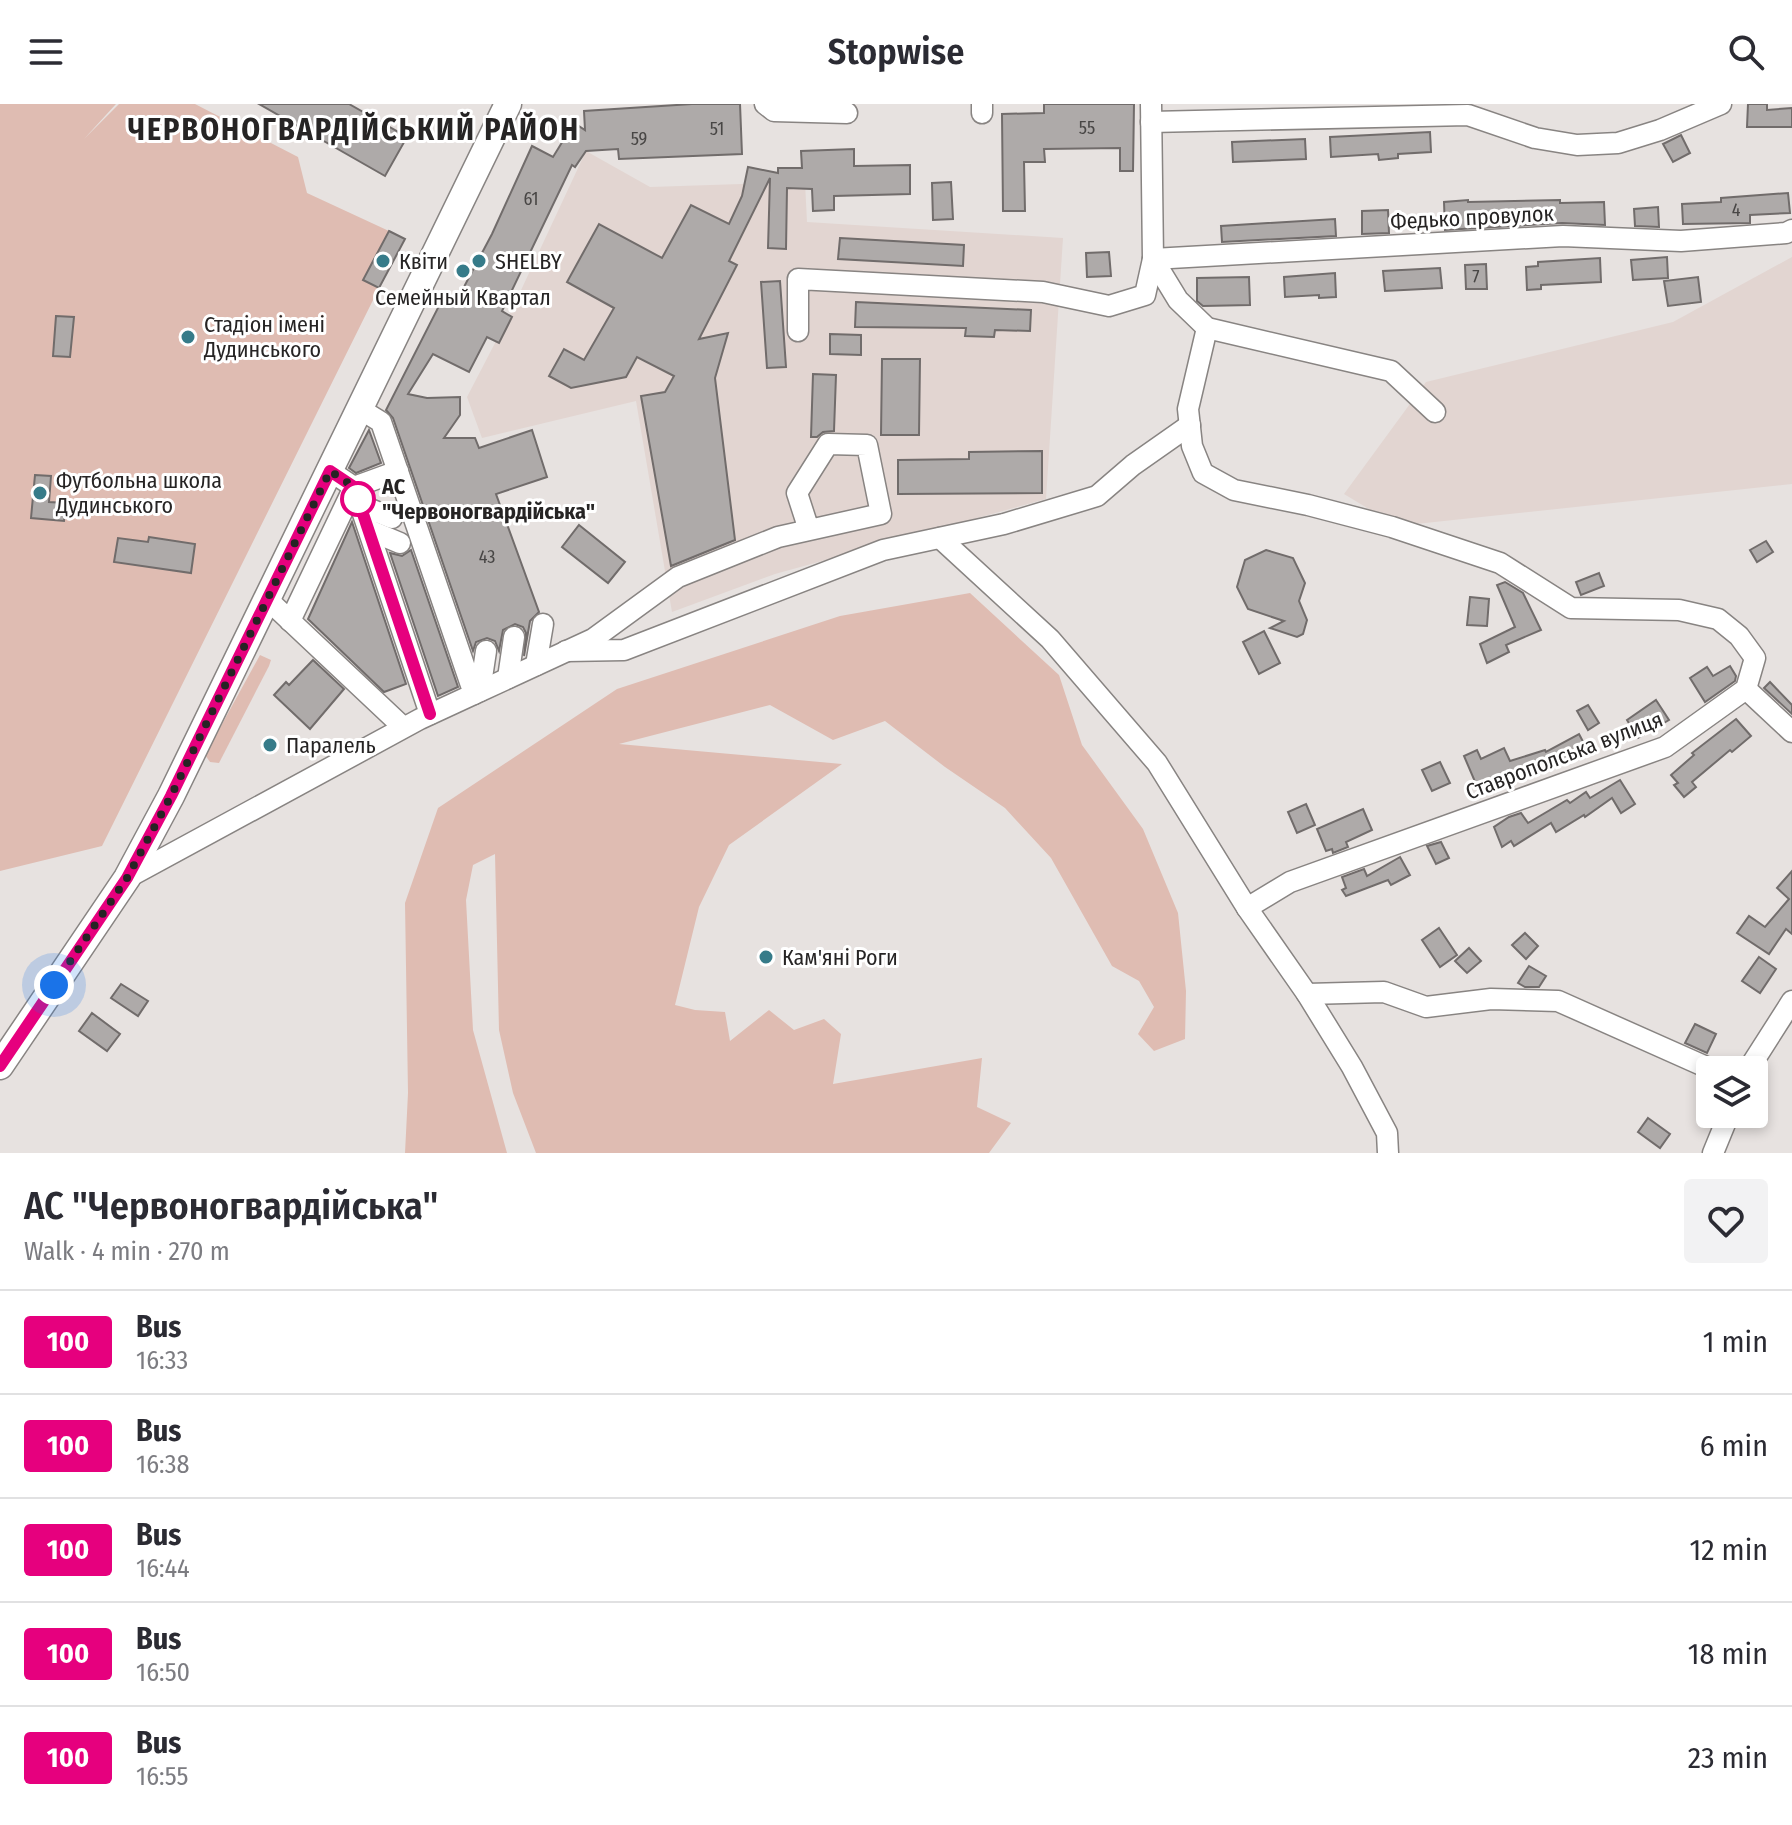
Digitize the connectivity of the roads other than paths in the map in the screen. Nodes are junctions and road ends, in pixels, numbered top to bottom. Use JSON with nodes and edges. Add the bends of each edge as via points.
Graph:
{"nodes":[{"id":1,"x":508,"y":104,"type":"edge"},
{"id":2,"x":765,"y":104,"type":"edge"},
{"id":3,"x":1721,"y":104,"type":"edge"},
{"id":4,"x":847,"y":113,"type":"dead end"},
{"id":5,"x":1151,"y":113,"type":"edge"},
{"id":6,"x":1792,"y":230,"type":"edge"},
{"id":7,"x":1153,"y":259,"type":"junction"},
{"id":8,"x":1145,"y":295,"type":"junction"},
{"id":9,"x":1178,"y":300,"type":"junction"},
{"id":10,"x":1207,"y":328,"type":"junction"},
{"id":11,"x":798,"y":331,"type":"dead end"},
{"id":12,"x":360,"y":409,"type":"junction"},
{"id":13,"x":1435,"y":412,"type":"dead end"},
{"id":14,"x":1190,"y":425,"type":"junction"},
{"id":15,"x":330,"y":471,"type":"junction"},
{"id":16,"x":400,"y":477,"type":"junction"},
{"id":17,"x":361,"y":508,"type":"junction"},
{"id":18,"x":809,"y":530,"type":"junction"},
{"id":19,"x":396,"y":531,"type":"dead end"},
{"id":20,"x":940,"y":538,"type":"junction"},
{"id":21,"x":267,"y":599,"type":"junction"},
{"id":22,"x":290,"y":621,"type":"junction"},
{"id":23,"x":514,"y":637,"type":"junction"},
{"id":24,"x":566,"y":651,"type":"junction"},
{"id":25,"x":502,"y":681,"type":"junction"},
{"id":26,"x":1746,"y":689,"type":"junction"},
{"id":27,"x":430,"y":714,"type":"junction"},
{"id":28,"x":403,"y":727,"type":"junction"},
{"id":29,"x":1792,"y":732,"type":"edge"},
{"id":30,"x":127,"y":878,"type":"junction"},
{"id":31,"x":1247,"y":908,"type":"junction"},
{"id":32,"x":1307,"y":994,"type":"junction"},
{"id":33,"x":1792,"y":1001,"type":"edge"},
{"id":34,"x":1757,"y":1056,"type":"edge"},
{"id":35,"x":1696,"y":1062,"type":"edge"},
{"id":36,"x":1,"y":1063,"type":"edge"},
{"id":37,"x":1723,"y":1128,"type":"edge"},
{"id":38,"x":1388,"y":1153,"type":"edge"},
{"id":39,"x":1713,"y":1153,"type":"edge"}],
"edges":[{"from":1,"to":12,"type":"main road"},
{"from":2,"to":4,"type":"street","via":[[774,111]]},
{"from":3,"to":5,"type":"street","via":[[1618,143],[1577,145],[1535,138],[1468,115]]},
{"from":5,"to":7,"type":"street"},
{"from":6,"to":7,"type":"street","name":"Федько провулок","via":[[1681,241],[1563,236]]},
{"from":7,"to":8,"type":"street"},
{"from":7,"to":9,"type":"street"},
{"from":8,"to":9,"type":"street"},
{"from":8,"to":11,"type":"street","via":[[1109,306],[1043,292],[791,277]]},
{"from":9,"to":10,"type":"street"},
{"from":10,"to":13,"type":"street","via":[[1391,371]]},
{"from":10,"to":14,"type":"street","via":[[1188,409]]},
{"from":12,"to":15,"type":"main road"},
{"from":12,"to":16,"type":"street","via":[[381,422]]},
{"from":14,"to":20,"type":"street","via":[[1097,496]]},
{"from":14,"to":26,"type":"street","via":[[1203,473],[1234,490],[1392,527],[1500,563],[1571,608],[1679,610],[1718,619],[1755,658]]},
{"from":15,"to":17,"type":"street"},
{"from":15,"to":21,"type":"main road"},
{"from":16,"to":17,"type":"street"},
{"from":16,"to":25,"type":"street"},
{"from":17,"to":19,"type":"street"},
{"from":17,"to":22,"type":"street"},
{"from":17,"to":27,"type":"street"},
{"from":18,"to":18,"type":"street","via":[[881,514],[867,445],[828,444],[797,493]]},
{"from":18,"to":24,"type":"street","via":[[678,577],[593,639]]},
{"from":20,"to":24,"type":"street","via":[[883,550],[624,650]]},
{"from":20,"to":31,"type":"street","via":[[1050,639],[1157,763]]},
{"from":21,"to":22,"type":"street"},
{"from":21,"to":30,"type":"main road"},
{"from":22,"to":28,"type":"street"},
{"from":23,"to":25,"type":"street"},
{"from":23,"to":25,"type":"street"},
{"from":23,"to":25,"type":"street"},
{"from":24,"to":25,"type":"street"},
{"from":25,"to":27,"type":"street"},
{"from":26,"to":29,"type":"street"},
{"from":26,"to":31,"type":"street","name":"Ставрополська вулиця","via":[[1665,747],[1290,882]]},
{"from":27,"to":28,"type":"street"},
{"from":28,"to":30,"type":"street"},
{"from":30,"to":36,"type":"main road"},
{"from":31,"to":32,"type":"street"},
{"from":32,"to":35,"type":"street","via":[[1384,992],[1426,1007],[1491,999],[1558,1001]]},
{"from":32,"to":38,"type":"street","via":[[1387,1133]]},
{"from":33,"to":34,"type":"street"},
{"from":37,"to":39,"type":"street"}]}
